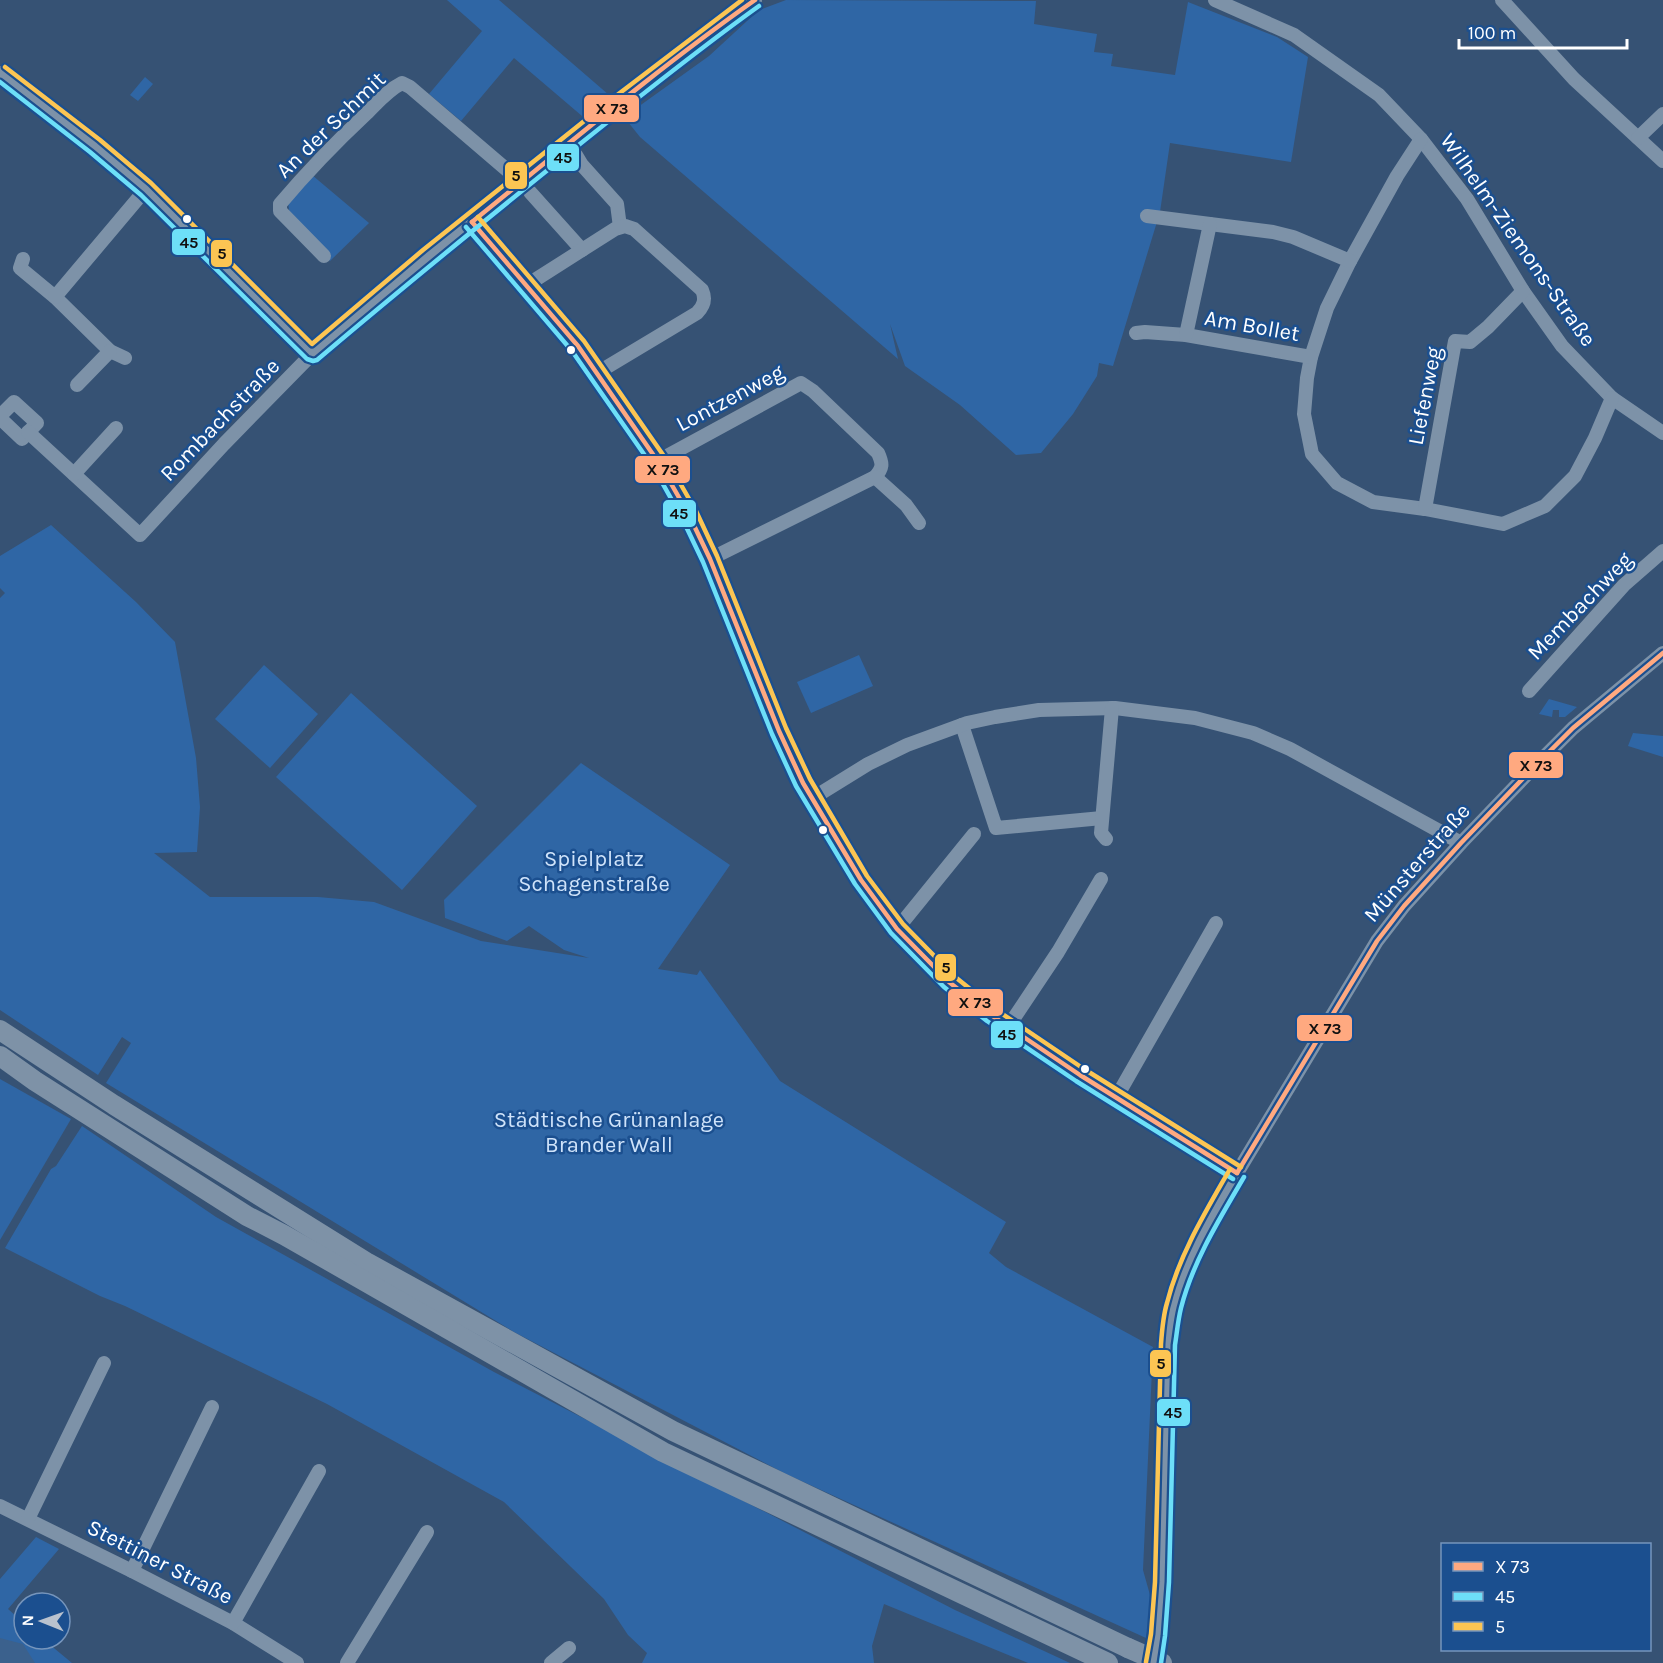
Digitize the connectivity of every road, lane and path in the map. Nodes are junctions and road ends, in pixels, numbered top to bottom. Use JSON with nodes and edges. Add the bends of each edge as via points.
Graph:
{"nodes":[{"id":1,"x":755,"y":0,"type":"edge"},
{"id":2,"x":1215,"y":0,"type":"edge"},
{"id":3,"x":1502,"y":0,"type":"edge"},
{"id":4,"x":0,"y":73,"type":"edge"},
{"id":5,"x":1663,"y":114,"type":"edge"},
{"id":6,"x":1638,"y":138,"type":"junction"},
{"id":7,"x":1421,"y":139,"type":"junction"},
{"id":8,"x":576,"y":155,"type":"dead end"},
{"id":9,"x":1663,"y":160,"type":"edge"},
{"id":10,"x":526,"y":187,"type":"junction"},
{"id":11,"x":146,"y":189,"type":"junction"},
{"id":12,"x":1147,"y":216,"type":"dead end"},
{"id":13,"x":472,"y":222,"type":"junction"},
{"id":14,"x":1210,"y":224,"type":"junction"},
{"id":15,"x":620,"y":227,"type":"junction"},
{"id":16,"x":582,"y":250,"type":"junction"},
{"id":17,"x":324,"y":256,"type":"dead end"},
{"id":18,"x":23,"y":259,"type":"dead end"},
{"id":19,"x":1350,"y":261,"type":"junction"},
{"id":20,"x":527,"y":285,"type":"junction"},
{"id":21,"x":1523,"y":291,"type":"junction"},
{"id":22,"x":55,"y":297,"type":"junction"},
{"id":23,"x":1136,"y":333,"type":"dead end"},
{"id":24,"x":1186,"y":335,"type":"junction"},
{"id":25,"x":110,"y":351,"type":"junction"},
{"id":26,"x":312,"y":354,"type":"junction"},
{"id":27,"x":1311,"y":357,"type":"junction"},
{"id":28,"x":125,"y":358,"type":"dead end"},
{"id":29,"x":597,"y":373,"type":"junction"},
{"id":30,"x":77,"y":385,"type":"dead end"},
{"id":31,"x":1612,"y":398,"type":"junction"},
{"id":32,"x":0,"y":417,"type":"edge"},
{"id":33,"x":116,"y":428,"type":"dead end"},
{"id":34,"x":28,"y":432,"type":"junction"},
{"id":35,"x":1663,"y":433,"type":"edge"},
{"id":36,"x":658,"y":461,"type":"junction"},
{"id":37,"x":74,"y":474,"type":"junction"},
{"id":38,"x":875,"y":477,"type":"junction"},
{"id":39,"x":1425,"y":509,"type":"junction"},
{"id":40,"x":919,"y":523,"type":"dead end"},
{"id":41,"x":1663,"y":551,"type":"edge"},
{"id":42,"x":710,"y":559,"type":"junction"},
{"id":43,"x":1663,"y":653,"type":"edge"},
{"id":44,"x":1529,"y":691,"type":"dead end"},
{"id":45,"x":1112,"y":708,"type":"junction"},
{"id":46,"x":962,"y":725,"type":"junction"},
{"id":47,"x":813,"y":798,"type":"junction"},
{"id":48,"x":1102,"y":818,"type":"junction"},
{"id":49,"x":974,"y":834,"type":"dead end"},
{"id":50,"x":1106,"y":839,"type":"dead end"},
{"id":51,"x":1461,"y":843,"type":"junction"},
{"id":52,"x":1101,"y":879,"type":"dead end"},
{"id":53,"x":1216,"y":923,"type":"dead end"},
{"id":54,"x":897,"y":929,"type":"junction"},
{"id":55,"x":0,"y":1020,"type":"edge"},
{"id":56,"x":1008,"y":1027,"type":"junction"},
{"id":57,"x":0,"y":1030,"type":"edge"},
{"id":58,"x":0,"y":1056,"type":"edge"},
{"id":59,"x":43,"y":1059,"type":"junction"},
{"id":60,"x":0,"y":1067,"type":"edge"},
{"id":61,"x":35,"y":1081,"type":"junction"},
{"id":62,"x":1116,"y":1098,"type":"junction"},
{"id":63,"x":1237,"y":1173,"type":"junction"},
{"id":64,"x":104,"y":1363,"type":"dead end"},
{"id":65,"x":212,"y":1407,"type":"dead end"},
{"id":66,"x":319,"y":1471,"type":"dead end"},
{"id":67,"x":0,"y":1506,"type":"edge"},
{"id":68,"x":28,"y":1520,"type":"junction"},
{"id":69,"x":427,"y":1532,"type":"dead end"},
{"id":70,"x":132,"y":1571,"type":"junction"},
{"id":71,"x":233,"y":1623,"type":"junction"},
{"id":72,"x":569,"y":1648,"type":"dead end"},
{"id":73,"x":297,"y":1663,"type":"edge"},
{"id":74,"x":347,"y":1663,"type":"edge"},
{"id":75,"x":551,"y":1663,"type":"edge"},
{"id":76,"x":1108,"y":1663,"type":"edge"},
{"id":77,"x":1154,"y":1663,"type":"edge"},
{"id":78,"x":1162,"y":1663,"type":"edge"}],
"edges":[{"from":1,"to":10,"type":"street","name":"Rombachstraße"},
{"from":2,"to":7,"type":"street","name":"Wilhelm-Ziemons-Straße","via":[[1294,34],[1379,95]]},
{"from":3,"to":6,"type":"street","via":[[1574,80]]},
{"from":4,"to":11,"type":"street"},
{"from":5,"to":6,"type":"street"},
{"from":6,"to":9,"type":"street"},
{"from":7,"to":19,"type":"street"},
{"from":7,"to":21,"type":"street","name":"Wilhelm-Ziemons-Straße","via":[[1467,199]]},
{"from":8,"to":15,"type":"street","via":[[617,204]]},
{"from":10,"to":13,"type":"street","name":"Rombachstraße"},
{"from":10,"to":16,"type":"street"},
{"from":10,"to":17,"type":"street","name":"An der Schmit","via":[[402,83],[355,124],[280,204],[280,212]]},
{"from":11,"to":22,"type":"street"},
{"from":11,"to":26,"type":"street"},
{"from":12,"to":14,"type":"street"},
{"from":13,"to":20,"type":"street"},
{"from":13,"to":26,"type":"street","name":"Rombachstraße"},
{"from":14,"to":19,"type":"street","via":[[1293,237]]},
{"from":14,"to":24,"type":"street","name":"Am Bollet"},
{"from":15,"to":16,"type":"street"},
{"from":15,"to":29,"type":"street","via":[[634,229],[689,278],[702,290],[704,304],[698,314]]},
{"from":16,"to":20,"type":"street"},
{"from":18,"to":22,"type":"street","via":[[20,268]]},
{"from":19,"to":27,"type":"street"},
{"from":20,"to":29,"type":"street"},
{"from":21,"to":31,"type":"street","name":"Wilhelm-Ziemons-Straße","via":[[1562,346]]},
{"from":21,"to":39,"type":"street","name":"Liefenweg","via":[[1470,342],[1455,341]]},
{"from":22,"to":25,"type":"street"},
{"from":23,"to":24,"type":"street","name":"Am Bollet"},
{"from":24,"to":27,"type":"street","name":"Am Bollet"},
{"from":25,"to":28,"type":"street"},
{"from":25,"to":30,"type":"street"},
{"from":26,"to":37,"type":"street","name":"Rombachstraße","via":[[140,535]]},
{"from":27,"to":39,"type":"street","via":[[1304,414],[1312,454],[1337,483],[1373,502]]},
{"from":29,"to":36,"type":"street"},
{"from":31,"to":35,"type":"street","name":"Wilhelm-Ziemons-Straße"},
{"from":31,"to":39,"type":"street","via":[[1575,476],[1545,506],[1503,524]]},
{"from":32,"to":34,"type":"street","via":[[22,439]]},
{"from":32,"to":34,"type":"street","via":[[14,402],[37,423]]},
{"from":33,"to":37,"type":"street"},
{"from":34,"to":37,"type":"street"},
{"from":36,"to":38,"type":"street","name":"Lontzenweg","via":[[801,383],[878,453],[883,463]]},
{"from":36,"to":42,"type":"street"},
{"from":38,"to":40,"type":"street","via":[[906,505]]},
{"from":38,"to":42,"type":"street"},
{"from":41,"to":44,"type":"street","name":"Membachweg","via":[[1624,585]]},
{"from":42,"to":47,"type":"street","via":[[779,731]]},
{"from":43,"to":51,"type":"street","name":"Münsterstraße","via":[[1573,728]]},
{"from":45,"to":46,"type":"street","via":[[1039,710]]},
{"from":45,"to":48,"type":"street"},
{"from":45,"to":51,"type":"street","via":[[1189,717],[1253,733],[1290,749]]},
{"from":46,"to":47,"type":"street","via":[[868,764]]},
{"from":46,"to":48,"type":"street","via":[[996,828]]},
{"from":47,"to":54,"type":"street","via":[[861,880]]},
{"from":48,"to":50,"type":"street","via":[[1101,833]]},
{"from":49,"to":54,"type":"street"},
{"from":51,"to":63,"type":"street","name":"Münsterstraße","via":[[1377,941]]},
{"from":52,"to":56,"type":"street"},
{"from":53,"to":62,"type":"street"},
{"from":54,"to":56,"type":"street","via":[[953,985]]},
{"from":55,"to":59,"type":"highway"},
{"from":56,"to":62,"type":"street"},
{"from":57,"to":59,"type":"highway"},
{"from":58,"to":61,"type":"highway"},
{"from":59,"to":78,"type":"highway","bridge":true,"via":[[366,1262],[672,1431]]},
{"from":60,"to":61,"type":"highway","via":[[16,1078]]},
{"from":61,"to":76,"type":"highway","via":[[247,1216],[663,1452]]},
{"from":62,"to":63,"type":"street"},
{"from":63,"to":77,"type":"street","name":"Münsterstraße","via":[[1201,1237],[1175,1299],[1170,1324],[1162,1582]]},
{"from":64,"to":68,"type":"street"},
{"from":65,"to":70,"type":"street"},
{"from":66,"to":71,"type":"street"},
{"from":67,"to":68,"type":"street","name":"Stettiner Straße"},
{"from":68,"to":70,"type":"street","name":"Stettiner Straße"},
{"from":69,"to":74,"type":"street"},
{"from":70,"to":71,"type":"street","name":"Stettiner Straße"},
{"from":71,"to":73,"type":"street","name":"Stettiner Straße"},
{"from":72,"to":75,"type":"street"}]}
